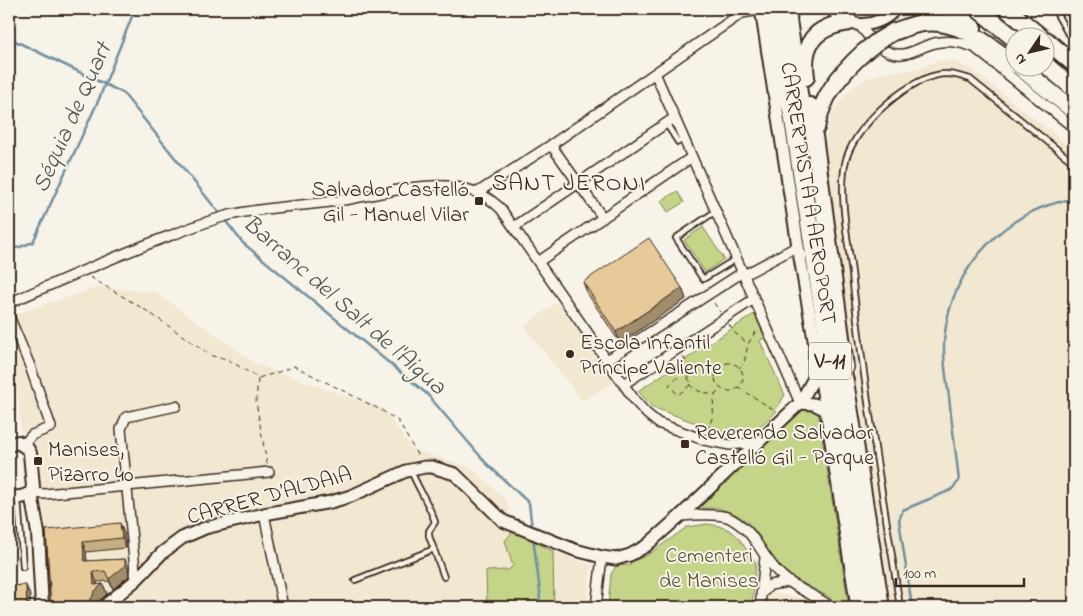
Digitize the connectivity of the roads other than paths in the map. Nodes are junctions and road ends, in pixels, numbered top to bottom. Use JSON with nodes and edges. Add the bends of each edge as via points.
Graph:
{"nodes":[{"id":1,"x":782,"y":9,"type":"edge"},
{"id":2,"x":789,"y":9,"type":"edge"},
{"id":3,"x":832,"y":9,"type":"edge"},
{"id":4,"x":895,"y":9,"type":"edge"},
{"id":5,"x":950,"y":9,"type":"edge"},
{"id":6,"x":978,"y":9,"type":"edge"},
{"id":7,"x":1007,"y":9,"type":"edge"},
{"id":8,"x":1054,"y":9,"type":"edge"},
{"id":9,"x":766,"y":10,"type":"edge"},
{"id":10,"x":743,"y":11,"type":"edge"},
{"id":11,"x":881,"y":21,"type":"junction"},
{"id":12,"x":854,"y":24,"type":"junction"},
{"id":13,"x":1030,"y":28,"type":"edge"},
{"id":14,"x":1006,"y":32,"type":"edge"},
{"id":15,"x":1074,"y":38,"type":"edge"},
{"id":16,"x":882,"y":49,"type":"junction"},
{"id":17,"x":1056,"y":49,"type":"edge"},
{"id":18,"x":1006,"y":56,"type":"edge"},
{"id":19,"x":1006,"y":57,"type":"edge"},
{"id":20,"x":1074,"y":64,"type":"edge"},
{"id":21,"x":655,"y":74,"type":"junction"},
{"id":22,"x":1056,"y":74,"type":"edge"},
{"id":23,"x":1033,"y":78,"type":"edge"},
{"id":24,"x":1074,"y":89,"type":"edge"},
{"id":25,"x":1074,"y":111,"type":"edge"},
{"id":26,"x":792,"y":114,"type":"junction"},
{"id":27,"x":674,"y":118,"type":"junction"},
{"id":28,"x":666,"y":123,"type":"junction"},
{"id":29,"x":1074,"y":128,"type":"edge"},
{"id":30,"x":809,"y":133,"type":"junction"},
{"id":31,"x":684,"y":140,"type":"junction"},
{"id":32,"x":551,"y":145,"type":"junction"},
{"id":33,"x":692,"y":157,"type":"junction"},
{"id":34,"x":1074,"y":163,"type":"edge"},
{"id":35,"x":578,"y":183,"type":"junction"},
{"id":36,"x":478,"y":192,"type":"junction"},
{"id":37,"x":716,"y":211,"type":"junction"},
{"id":38,"x":603,"y":218,"type":"junction"},
{"id":39,"x":514,"y":227,"type":"junction"},
{"id":40,"x":798,"y":246,"type":"junction"},
{"id":41,"x":737,"y":259,"type":"junction"},
{"id":42,"x":538,"y":262,"type":"junction"},
{"id":43,"x":743,"y":273,"type":"junction"},
{"id":44,"x":754,"y":299,"type":"junction"},
{"id":45,"x":9,"y":303,"type":"edge"},
{"id":46,"x":9,"y":316,"type":"edge"},
{"id":47,"x":815,"y":348,"type":"junction"},
{"id":48,"x":607,"y":360,"type":"junction"},
{"id":49,"x":624,"y":384,"type":"junction"},
{"id":50,"x":800,"y":403,"type":"junction"},
{"id":51,"x":176,"y":406,"type":"dead end"},
{"id":52,"x":826,"y":410,"type":"junction"},
{"id":53,"x":759,"y":442,"type":"junction"},
{"id":54,"x":24,"y":444,"type":"junction"},
{"id":55,"x":9,"y":445,"type":"edge"},
{"id":56,"x":411,"y":469,"type":"junction"},
{"id":57,"x":269,"y":472,"type":"road end"},
{"id":58,"x":126,"y":486,"type":"junction"},
{"id":59,"x":31,"y":492,"type":"junction"},
{"id":60,"x":13,"y":496,"type":"edge"},
{"id":61,"x":264,"y":514,"type":"junction"},
{"id":62,"x":680,"y":516,"type":"junction"},
{"id":63,"x":434,"y":549,"type":"junction"},
{"id":64,"x":765,"y":557,"type":"junction"},
{"id":65,"x":602,"y":558,"type":"junction"},
{"id":66,"x":23,"y":567,"type":"dead end"},
{"id":67,"x":444,"y":578,"type":"dead end"},
{"id":68,"x":136,"y":580,"type":"junction"},
{"id":69,"x":355,"y":580,"type":"dead end"},
{"id":70,"x":788,"y":582,"type":"junction"},
{"id":71,"x":761,"y":594,"type":"junction"},
{"id":72,"x":42,"y":607,"type":"edge"},
{"id":73,"x":103,"y":607,"type":"edge"},
{"id":74,"x":283,"y":607,"type":"edge"},
{"id":75,"x":596,"y":607,"type":"edge"},
{"id":76,"x":760,"y":607,"type":"edge"},
{"id":77,"x":831,"y":607,"type":"edge"},
{"id":78,"x":857,"y":607,"type":"edge"},
{"id":79,"x":869,"y":607,"type":"edge"},
{"id":80,"x":881,"y":607,"type":"edge"},
{"id":81,"x":900,"y":607,"type":"edge"}],
"edges":[{"from":1,"to":26,"type":"highway"},
{"from":2,"to":30,"type":"highway","via":[[788,20]]},
{"from":3,"to":12,"type":"street"},
{"from":4,"to":11,"type":"street"},
{"from":5,"to":18,"type":"highway"},
{"from":6,"to":14,"type":"highway"},
{"from":7,"to":13,"type":"highway"},
{"from":8,"to":15,"type":"lane"},
{"from":9,"to":10,"type":"street"},
{"from":9,"to":26,"type":"highway"},
{"from":9,"to":40,"type":"street","name":"CARRER PISTA A AEROPORT"},
{"from":10,"to":21,"type":"street"},
{"from":11,"to":12,"type":"street"},
{"from":11,"to":16,"type":"street","via":[[879,37]]},
{"from":12,"to":16,"type":"street"},
{"from":12,"to":30,"type":"highway","via":[[830,26],[820,32],[812,38],[805,54]]},
{"from":16,"to":29,"type":"street","via":[[894,54],[912,53],[939,42],[961,42],[974,47]]},
{"from":17,"to":20,"type":"highway"},
{"from":19,"to":30,"type":"highway","bridge":true,"via":[[953,25],[923,23],[893,32],[864,52],[835,82]]},
{"from":21,"to":27,"type":"street"},
{"from":21,"to":32,"type":"street"},
{"from":22,"to":24,"type":"highway"},
{"from":23,"to":25,"type":"highway"},
{"from":26,"to":79,"type":"highway","number":"V-11"},
{"from":27,"to":28,"type":"street"},
{"from":27,"to":31,"type":"street"},
{"from":28,"to":31,"type":"lane","via":[[678,142]]},
{"from":28,"to":35,"type":"street"},
{"from":30,"to":80,"type":"highway","number":"V-11","via":[[840,363]]},
{"from":31,"to":33,"type":"street"},
{"from":32,"to":35,"type":"street"},
{"from":32,"to":36,"type":"street"},
{"from":33,"to":37,"type":"street"},
{"from":33,"to":38,"type":"street"},
{"from":34,"to":81,"type":"lane","via":[[970,79],[952,74],[936,75],[904,89],[856,137],[845,163],[843,190],[859,347]]},
{"from":35,"to":38,"type":"street"},
{"from":35,"to":39,"type":"street"},
{"from":36,"to":39,"type":"street","via":[[501,208]]},
{"from":36,"to":45,"type":"street","via":[[435,185],[337,202],[230,215],[84,270]]},
{"from":37,"to":41,"type":"street"},
{"from":37,"to":41,"type":"lane","via":[[676,238],[703,279]]},
{"from":38,"to":42,"type":"street"},
{"from":39,"to":42,"type":"street"},
{"from":40,"to":43,"type":"street"},
{"from":40,"to":47,"type":"street","name":"CARRER PISTA A AEROPORT"},
{"from":41,"to":43,"type":"street"},
{"from":42,"to":48,"type":"street"},
{"from":43,"to":44,"type":"street"},
{"from":43,"to":48,"type":"street"},
{"from":44,"to":49,"type":"street"},
{"from":44,"to":50,"type":"street"},
{"from":46,"to":54,"type":"street","via":[[51,427],[32,435]]},
{"from":47,"to":50,"type":"street","name":"CARRER D’ALDAIA","via":[[814,378]]},
{"from":47,"to":52,"type":"street","name":"CARRER PISTA A AEROPORT"},
{"from":48,"to":49,"type":"street"},
{"from":49,"to":53,"type":"street","via":[[658,423],[704,440],[730,445]]},
{"from":50,"to":52,"type":"street","via":[[814,404]]},
{"from":50,"to":53,"type":"street","name":"CARRER D’ALDAIA"},
{"from":51,"to":58,"type":"street","via":[[126,417],[121,429]]},
{"from":52,"to":78,"type":"street","name":"CARRER PISTA A AEROPORT"},
{"from":53,"to":62,"type":"street","name":"CARRER D’ALDAIA"},
{"from":54,"to":55,"type":"main road"},
{"from":54,"to":59,"type":"main road","via":[[30,453]]},
{"from":56,"to":61,"type":"street","name":"CARRER D’ALDAIA","via":[[351,496]]},
{"from":56,"to":63,"type":"lane","via":[[435,522],[428,536]]},
{"from":56,"to":65,"type":"street","name":"CARRER D’ALDAIA","via":[[432,467],[455,474],[503,521]]},
{"from":57,"to":58,"type":"street"},
{"from":58,"to":59,"type":"street","via":[[45,494]]},
{"from":58,"to":68,"type":"street"},
{"from":59,"to":60,"type":"main road","via":[[25,496]]},
{"from":59,"to":72,"type":"main road","via":[[38,533]]},
{"from":60,"to":66,"type":"lane"},
{"from":61,"to":68,"type":"street","name":"CARRER D’ALDAIA","via":[[205,528],[182,538]]},
{"from":61,"to":74,"type":"street"},
{"from":62,"to":64,"type":"street","via":[[727,517],[749,532]]},
{"from":62,"to":65,"type":"street","name":"CARRER D’ALDAIA","via":[[646,546],[630,555]]},
{"from":63,"to":67,"type":"lane"},
{"from":63,"to":69,"type":"lane"},
{"from":64,"to":70,"type":"street"},
{"from":64,"to":71,"type":"street"},
{"from":65,"to":75,"type":"street"},
{"from":68,"to":73,"type":"street","name":"CARRER D’ALDAIA"},
{"from":70,"to":71,"type":"street","via":[[770,585]]},
{"from":70,"to":77,"type":"street"},
{"from":71,"to":76,"type":"street"}]}
